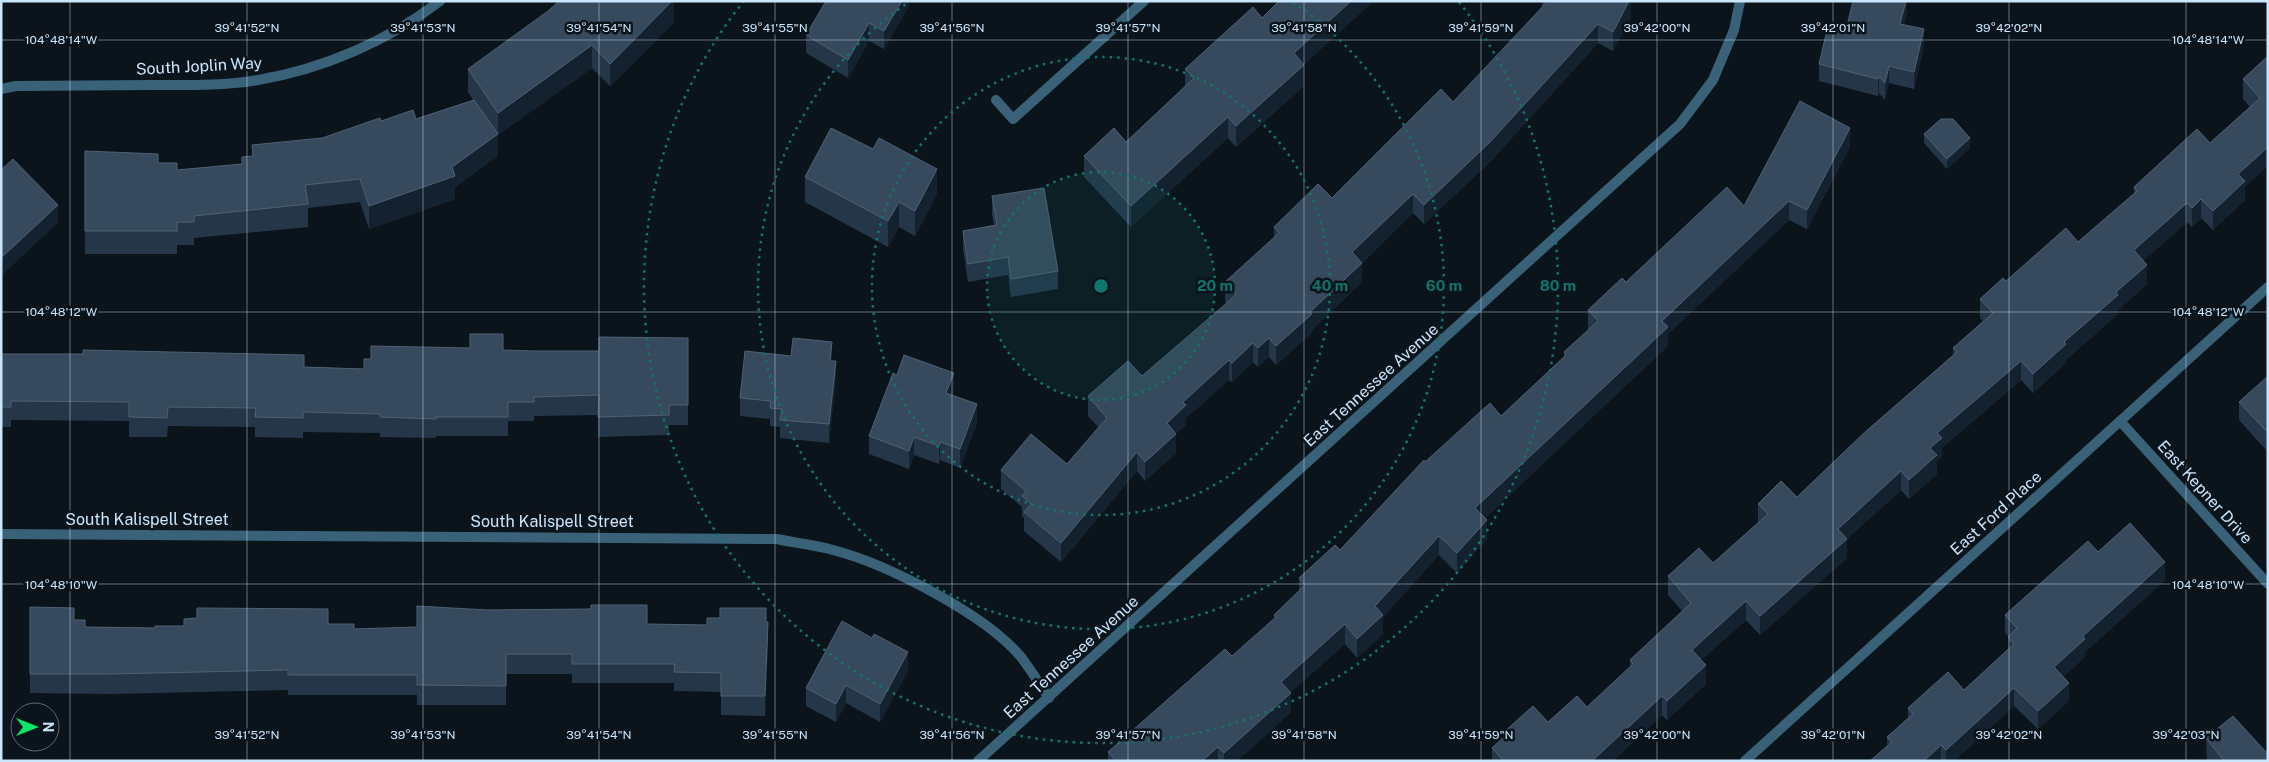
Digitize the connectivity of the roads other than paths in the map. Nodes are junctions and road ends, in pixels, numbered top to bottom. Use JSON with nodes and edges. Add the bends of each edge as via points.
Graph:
{"nodes":[{"id":1,"x":440,"y":1,"type":"edge"},
{"id":2,"x":1144,"y":1,"type":"edge"},
{"id":3,"x":1740,"y":1,"type":"edge"},
{"id":4,"x":1,"y":89,"type":"edge"},
{"id":5,"x":996,"y":100,"type":"dead end"},
{"id":6,"x":2268,"y":287,"type":"edge"},
{"id":7,"x":2120,"y":421,"type":"junction"},
{"id":8,"x":1,"y":534,"type":"edge"},
{"id":9,"x":2268,"y":584,"type":"edge"},
{"id":10,"x":1049,"y":698,"type":"junction"},
{"id":11,"x":978,"y":761,"type":"edge"},
{"id":12,"x":1745,"y":761,"type":"edge"}],
"edges":[{"from":1,"to":4,"type":"street","name":"South Joplin Way","via":[[381,39],[321,64],[258,80],[192,85],[16,86]]},
{"from":2,"to":5,"type":"street","via":[[1013,119]]},
{"from":3,"to":10,"type":"street","name":"East Tennessee Avenue","via":[[1734,30],[1713,80],[1680,124]]},
{"from":6,"to":7,"type":"street","name":"East Ford Place"},
{"from":7,"to":9,"type":"street","name":"East Kepner Drive"},
{"from":7,"to":12,"type":"street","name":"East Ford Place"},
{"from":8,"to":10,"type":"street","name":"South Kalispell Street","via":[[777,539],[834,550],[889,569],[964,611],[987,625],[1020,656]]},
{"from":10,"to":11,"type":"street","name":"East Tennessee Avenue"}]}
